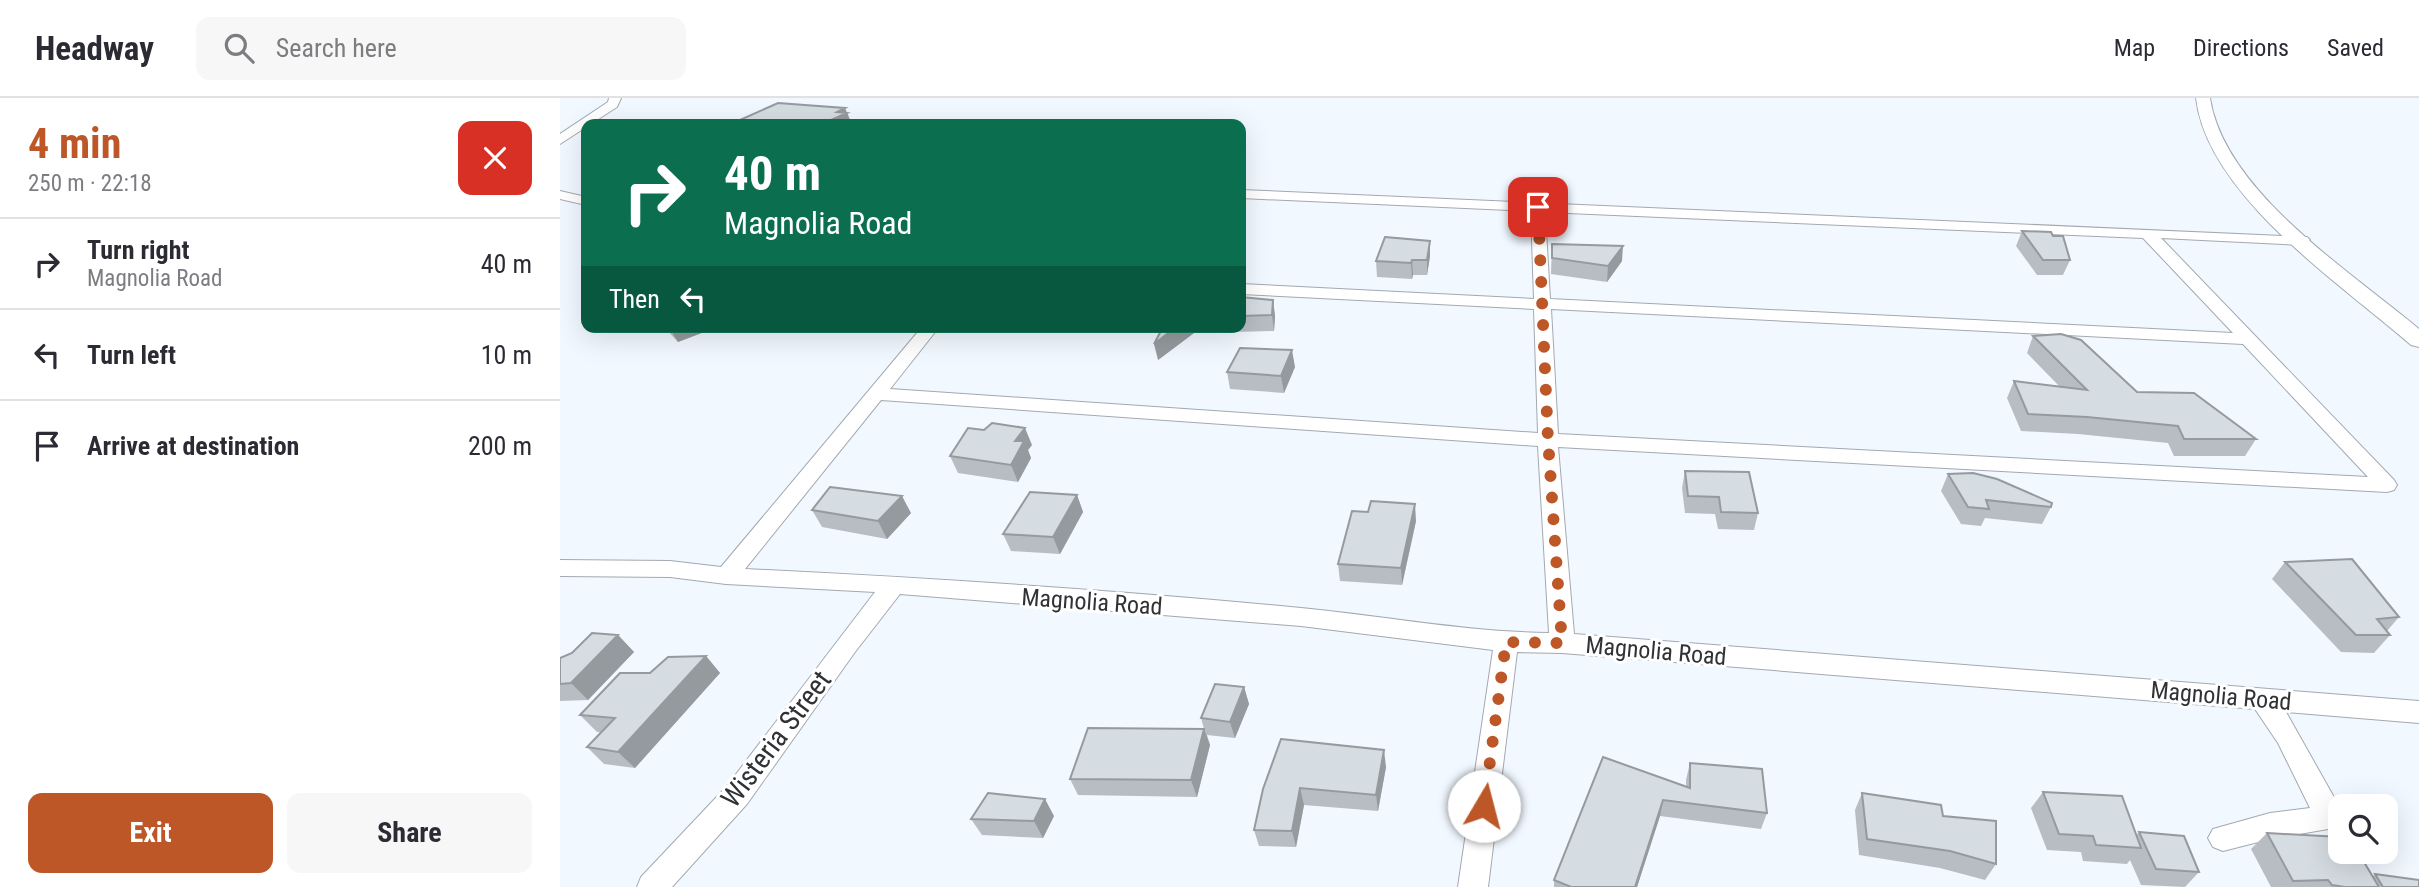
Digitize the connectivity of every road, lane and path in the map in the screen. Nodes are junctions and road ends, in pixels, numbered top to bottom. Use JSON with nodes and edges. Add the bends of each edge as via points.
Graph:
{"nodes":[{"id":1,"x":615,"y":98,"type":"edge"},
{"id":2,"x":2203,"y":98,"type":"edge"},
{"id":3,"x":591,"y":119,"type":"edge"},
{"id":4,"x":581,"y":126,"type":"edge"},
{"id":5,"x":560,"y":140,"type":"edge"},
{"id":6,"x":1246,"y":194,"type":"edge"},
{"id":7,"x":560,"y":195,"type":"edge"},
{"id":8,"x":581,"y":200,"type":"edge"},
{"id":9,"x":1538,"y":207,"type":"junction"},
{"id":10,"x":2148,"y":234,"type":"junction"},
{"id":11,"x":2301,"y":240,"type":"junction"},
{"id":12,"x":1246,"y":289,"type":"edge"},
{"id":13,"x":1542,"y":305,"type":"junction"},
{"id":14,"x":926,"y":333,"type":"edge"},
{"id":15,"x":2245,"y":339,"type":"junction"},
{"id":16,"x":2419,"y":340,"type":"edge"},
{"id":17,"x":878,"y":394,"type":"junction"},
{"id":18,"x":1548,"y":440,"type":"junction"},
{"id":19,"x":560,"y":568,"type":"edge"},
{"id":20,"x":726,"y":576,"type":"junction"},
{"id":21,"x":894,"y":585,"type":"junction"},
{"id":22,"x":1506,"y":642,"type":"junction"},
{"id":23,"x":1562,"y":643,"type":"junction"},
{"id":24,"x":2262,"y":699,"type":"junction"},
{"id":25,"x":2419,"y":712,"type":"edge"},
{"id":26,"x":2223,"y":838,"type":"dead end"},
{"id":27,"x":652,"y":887,"type":"edge"},
{"id":28,"x":1473,"y":887,"type":"edge"}],
"edges":[{"from":1,"to":3,"type":"street"},
{"from":2,"to":11,"type":"street","via":[[2212,134],[2242,183]]},
{"from":4,"to":5,"type":"street"},
{"from":6,"to":9,"type":"street"},
{"from":7,"to":8,"type":"street"},
{"from":9,"to":10,"type":"street","via":[[2044,236]]},
{"from":9,"to":13,"type":"street"},
{"from":10,"to":11,"type":"street"},
{"from":10,"to":15,"type":"street"},
{"from":11,"to":16,"type":"street"},
{"from":12,"to":13,"type":"street"},
{"from":13,"to":15,"type":"street"},
{"from":13,"to":18,"type":"street"},
{"from":14,"to":17,"type":"street"},
{"from":15,"to":18,"type":"street","via":[[2387,485]]},
{"from":17,"to":18,"type":"street"},
{"from":17,"to":20,"type":"street"},
{"from":18,"to":23,"type":"street"},
{"from":19,"to":20,"type":"street","name":"Magnolia Road","via":[[634,568]]},
{"from":20,"to":21,"type":"street","name":"Magnolia Road"},
{"from":21,"to":22,"type":"street","name":"Magnolia Road","via":[[1301,617]]},
{"from":21,"to":27,"type":"street","name":"Wisteria Street","via":[[737,795]]},
{"from":22,"to":23,"type":"street","name":"Magnolia Road"},
{"from":22,"to":28,"type":"street"},
{"from":23,"to":24,"type":"street","name":"Magnolia Road"},
{"from":24,"to":25,"type":"street","name":"Magnolia Road"},
{"from":24,"to":26,"type":"street","via":[[2287,735],[2330,818]]}]}
